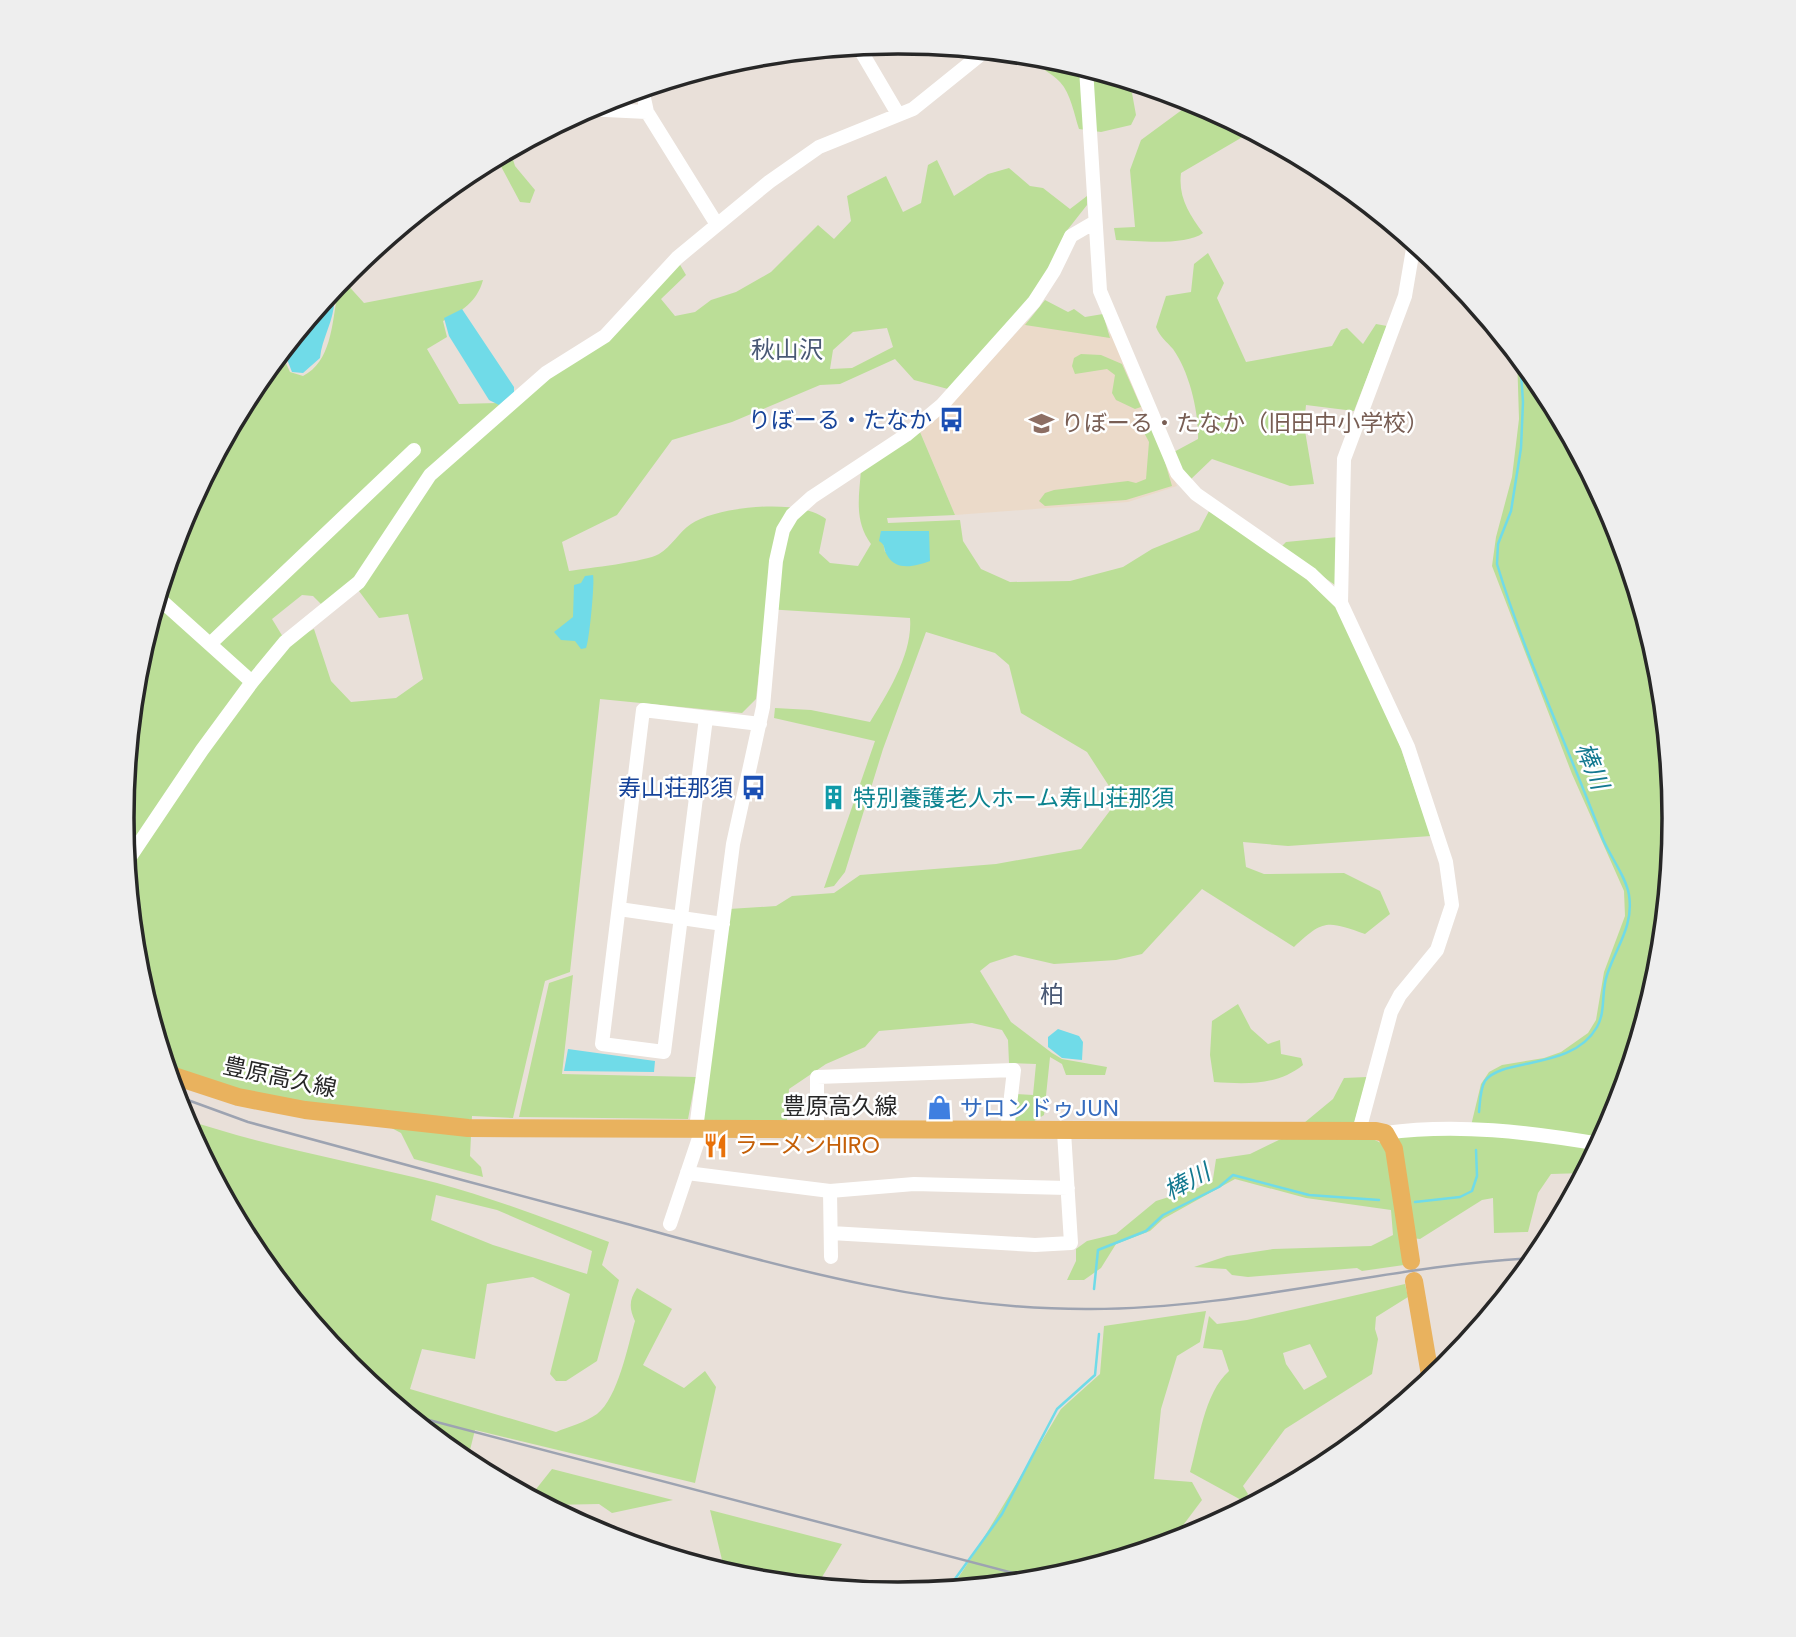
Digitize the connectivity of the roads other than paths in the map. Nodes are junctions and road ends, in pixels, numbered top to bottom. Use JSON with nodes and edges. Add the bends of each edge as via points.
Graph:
{"nodes":[{"id":1,"x":864,"y":55,"type":"edge"},
{"id":2,"x":976,"y":59,"type":"edge"},
{"id":3,"x":1087,"y":78,"type":"edge"},
{"id":4,"x":644,"y":98,"type":"edge"},
{"id":5,"x":611,"y":110,"type":"edge"},
{"id":6,"x":647,"y":112,"type":"junction"},
{"id":7,"x":898,"y":114,"type":"junction"},
{"id":8,"x":1095,"y":222,"type":"junction"},
{"id":9,"x":716,"y":223,"type":"junction"},
{"id":10,"x":1412,"y":254,"type":"edge"},
{"id":11,"x":414,"y":450,"type":"dead end"},
{"id":12,"x":1341,"y":603,"type":"junction"},
{"id":13,"x":165,"y":604,"type":"edge"},
{"id":14,"x":210,"y":644,"type":"junction"},
{"id":15,"x":252,"y":682,"type":"junction"},
{"id":16,"x":706,"y":718,"type":"junction"},
{"id":17,"x":760,"y":724,"type":"junction"},
{"id":18,"x":135,"y":850,"type":"edge"},
{"id":19,"x":619,"y":909,"type":"junction"},
{"id":20,"x":681,"y":917,"type":"junction"},
{"id":21,"x":723,"y":924,"type":"junction"},
{"id":22,"x":179,"y":1078,"type":"edge"},
{"id":23,"x":699,"y":1129,"type":"junction"},
{"id":24,"x":817,"y":1131,"type":"junction"},
{"id":25,"x":1007,"y":1131,"type":"junction"},
{"id":26,"x":1359,"y":1131,"type":"junction"},
{"id":27,"x":1064,"y":1132,"type":"junction"},
{"id":28,"x":1385,"y":1133,"type":"junction"},
{"id":29,"x":1590,"y":1142,"type":"edge"},
{"id":30,"x":687,"y":1173,"type":"junction"},
{"id":31,"x":1068,"y":1188,"type":"junction"},
{"id":32,"x":831,"y":1191,"type":"junction"},
{"id":33,"x":670,"y":1224,"type":"dead end"},
{"id":34,"x":831,"y":1233,"type":"junction"},
{"id":35,"x":831,"y":1257,"type":"dead end"},
{"id":36,"x":1411,"y":1261,"type":"dead end"},
{"id":37,"x":1414,"y":1281,"type":"dead end"},
{"id":38,"x":1429,"y":1368,"type":"edge"}],
"edges":[{"from":1,"to":7,"type":"street"},
{"from":2,"to":7,"type":"street","via":[[927,99]]},
{"from":3,"to":8,"type":"street"},
{"from":4,"to":6,"type":"street"},
{"from":5,"to":6,"type":"street"},
{"from":6,"to":9,"type":"street"},
{"from":7,"to":9,"type":"street","via":[[819,148]]},
{"from":8,"to":12,"type":"street","via":[[1100,291],[1177,473],[1196,494],[1311,574]]},
{"from":8,"to":17,"type":"street","via":[[1071,236],[1034,302],[942,405],[906,435],[811,497],[788,521],[776,561]]},
{"from":9,"to":15,"type":"street","via":[[605,336],[547,373],[430,475],[359,582],[285,642]]},
{"from":10,"to":12,"type":"street","via":[[1405,296],[1344,459]]},
{"from":11,"to":14,"type":"street"},
{"from":12,"to":26,"type":"street","via":[[1414,766],[1446,862],[1452,905],[1437,950],[1391,1012]]},
{"from":13,"to":14,"type":"street"},
{"from":14,"to":15,"type":"street"},
{"from":15,"to":18,"type":"street"},
{"from":16,"to":17,"type":"street"},
{"from":16,"to":19,"type":"street","via":[[643,710]]},
{"from":16,"to":20,"type":"street"},
{"from":17,"to":21,"type":"street","via":[[734,835]]},
{"from":19,"to":20,"type":"street"},
{"from":19,"to":20,"type":"street","via":[[602,1044],[664,1052]]},
{"from":20,"to":21,"type":"street"},
{"from":21,"to":23,"type":"street"},
{"from":22,"to":23,"type":"main road","name":"豊原高久線","via":[[238,1097],[305,1110],[430,1126]]},
{"from":23,"to":24,"type":"main road","name":"豊原高久線"},
{"from":23,"to":30,"type":"street"},
{"from":24,"to":25,"type":"main road","name":"豊原高久線"},
{"from":24,"to":25,"type":"street","via":[[817,1077],[1014,1070]]},
{"from":25,"to":27,"type":"main road","name":"豊原高久線"},
{"from":26,"to":27,"type":"main road","name":"豊原高久線"},
{"from":26,"to":28,"type":"main road","name":"豊原高久線"},
{"from":27,"to":31,"type":"street"},
{"from":28,"to":29,"type":"street","via":[[1488,1129]]},
{"from":28,"to":36,"type":"main road","via":[[1394,1149]]},
{"from":30,"to":32,"type":"street"},
{"from":30,"to":33,"type":"street"},
{"from":31,"to":32,"type":"street","via":[[914,1184]]},
{"from":31,"to":34,"type":"street","via":[[1071,1243]]},
{"from":32,"to":34,"type":"street"},
{"from":34,"to":35,"type":"street"},
{"from":37,"to":38,"type":"main road"}]}
